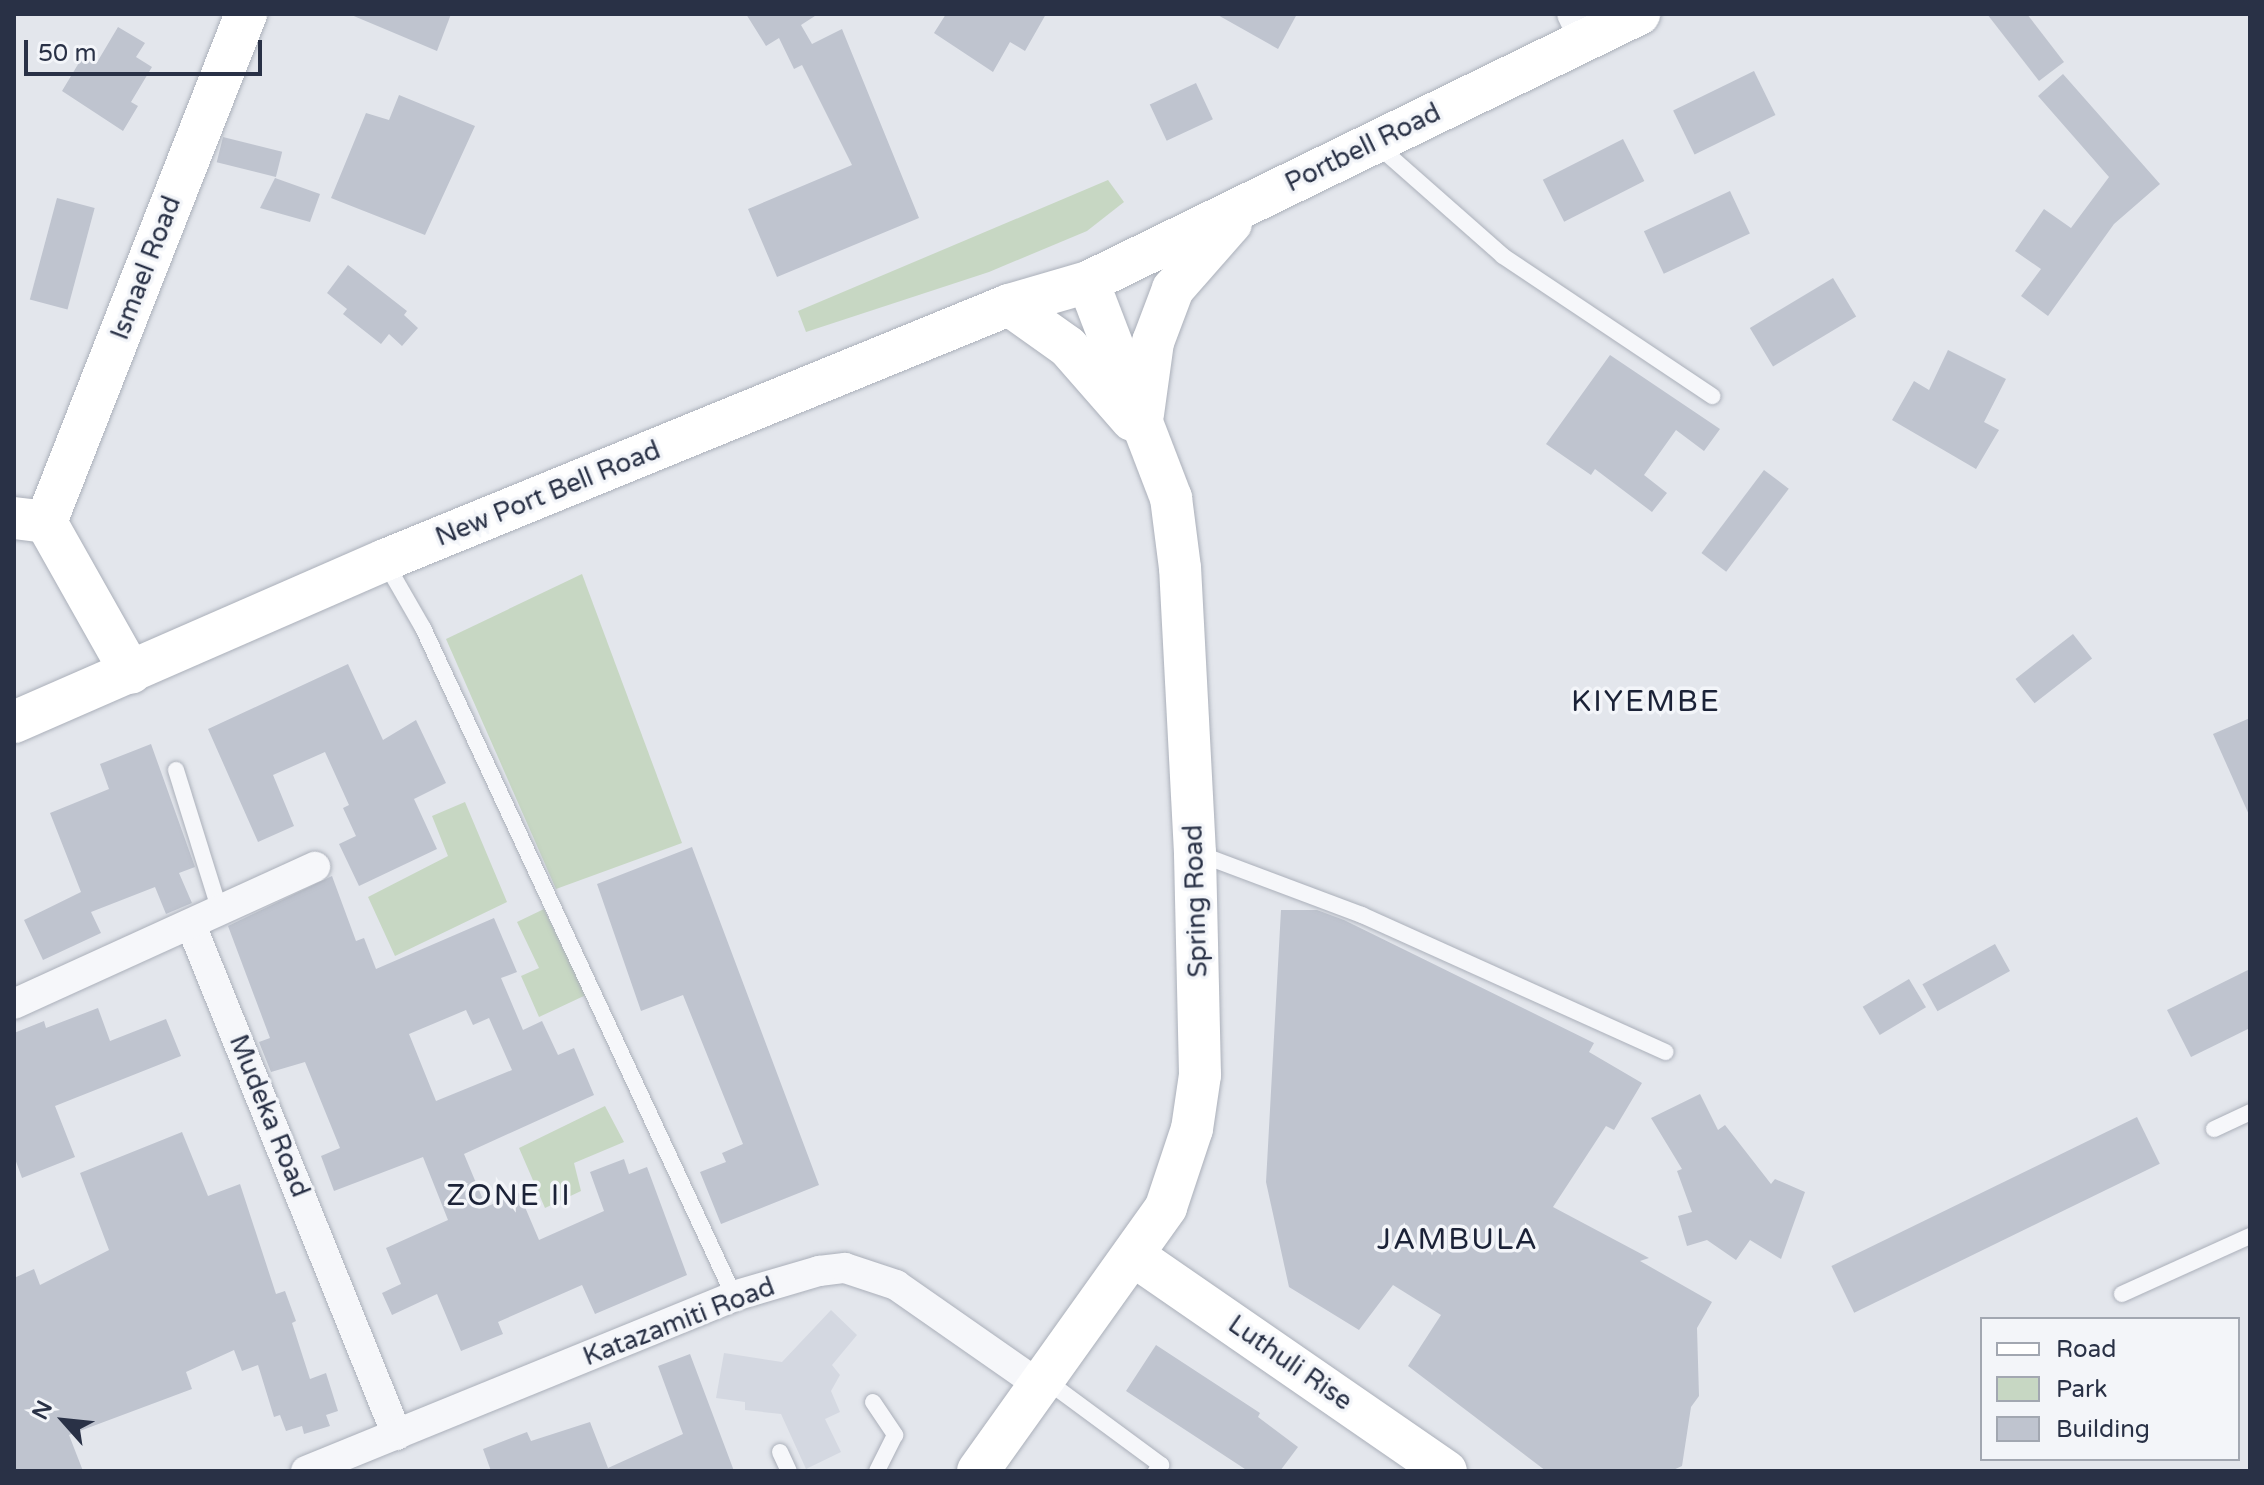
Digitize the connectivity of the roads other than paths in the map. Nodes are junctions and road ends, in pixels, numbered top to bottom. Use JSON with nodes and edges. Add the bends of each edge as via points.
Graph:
{"nodes":[{"id":1,"x":246,"y":14,"type":"edge"},
{"id":2,"x":1639,"y":14,"type":"edge"},
{"id":3,"x":1578,"y":28,"type":"edge"},
{"id":4,"x":1375,"y":143,"type":"junction"},
{"id":5,"x":1252,"y":203,"type":"junction"},
{"id":6,"x":1088,"y":282,"type":"junction"},
{"id":7,"x":1009,"y":305,"type":"junction"},
{"id":8,"x":1712,"y":396,"type":"dead end"},
{"id":9,"x":1148,"y":432,"type":"junction"},
{"id":10,"x":30,"y":520,"type":"edge"},
{"id":11,"x":385,"y":560,"type":"junction"},
{"id":12,"x":131,"y":673,"type":"junction"},
{"id":13,"x":14,"y":722,"type":"edge"},
{"id":14,"x":176,"y":770,"type":"dead end"},
{"id":15,"x":1195,"y":853,"type":"junction"},
{"id":16,"x":315,"y":867,"type":"dead end"},
{"id":17,"x":219,"y":908,"type":"junction"},
{"id":18,"x":191,"y":925,"type":"junction"},
{"id":19,"x":14,"y":1004,"type":"edge"},
{"id":20,"x":1666,"y":1052,"type":"dead end"},
{"id":21,"x":2250,"y":1112,"type":"edge"},
{"id":22,"x":2214,"y":1129,"type":"dead end"},
{"id":23,"x":2250,"y":1236,"type":"edge"},
{"id":24,"x":1134,"y":1256,"type":"junction"},
{"id":25,"x":2122,"y":1294,"type":"dead end"},
{"id":26,"x":734,"y":1296,"type":"junction"},
{"id":27,"x":1040,"y":1381,"type":"junction"},
{"id":28,"x":873,"y":1402,"type":"dead end"},
{"id":29,"x":397,"y":1435,"type":"junction"},
{"id":30,"x":780,"y":1452,"type":"dead end"},
{"id":31,"x":306,"y":1471,"type":"edge"},
{"id":32,"x":789,"y":1471,"type":"edge"},
{"id":33,"x":877,"y":1471,"type":"edge"},
{"id":34,"x":978,"y":1471,"type":"edge"},
{"id":35,"x":1156,"y":1471,"type":"edge"},
{"id":36,"x":1446,"y":1471,"type":"edge"}],
"edges":[{"from":1,"to":10,"type":"main road","name":"Ismael Road"},
{"from":2,"to":3,"type":"main road","name":"Portbell Road"},
{"from":3,"to":4,"type":"main road","name":"Portbell Road"},
{"from":4,"to":5,"type":"main road","name":"Portbell Road"},
{"from":4,"to":8,"type":"lane","via":[[1503,256]]},
{"from":5,"to":6,"type":"main road","name":"Portbell Road"},
{"from":5,"to":9,"type":"main road","via":[[1196,258],[1173,289],[1153,342]]},
{"from":6,"to":7,"type":"main road","name":"New Port Bell Road"},
{"from":6,"to":9,"type":"main road","name":"Spring Road"},
{"from":7,"to":9,"type":"main road","via":[[1068,347]]},
{"from":7,"to":11,"type":"main road","name":"New Port Bell Road"},
{"from":9,"to":15,"type":"main road","name":"Spring Road","via":[[1171,498],[1180,568]]},
{"from":10,"to":12,"type":"main road"},
{"from":11,"to":12,"type":"main road","name":"New Port Bell Road"},
{"from":11,"to":26,"type":"lane","via":[[430,642]]},
{"from":12,"to":13,"type":"main road","name":"New Port Bell Road"},
{"from":14,"to":17,"type":"lane"},
{"from":15,"to":20,"type":"lane","via":[[1362,915]]},
{"from":15,"to":24,"type":"main road","name":"Spring Road","via":[[1200,1075],[1192,1129],[1166,1207]]},
{"from":16,"to":17,"type":"street"},
{"from":17,"to":18,"type":"street"},
{"from":18,"to":19,"type":"street"},
{"from":18,"to":29,"type":"street","name":"Mudeka Road"},
{"from":21,"to":22,"type":"lane"},
{"from":23,"to":25,"type":"lane"},
{"from":24,"to":27,"type":"main road","name":"Spring Road"},
{"from":24,"to":36,"type":"main road","name":"Luthuli Rise"},
{"from":26,"to":27,"type":"street","name":"Katazamiti Road","via":[[819,1271],[867,1273],[896,1285]]},
{"from":26,"to":29,"type":"street","name":"Katazamiti Road"},
{"from":27,"to":34,"type":"main road","name":"Spring Road"},
{"from":27,"to":35,"type":"lane","via":[[1161,1465]]},
{"from":28,"to":33,"type":"lane","via":[[895,1435]]},
{"from":29,"to":31,"type":"street","name":"Katazamiti Road"},
{"from":30,"to":32,"type":"lane"}]}
